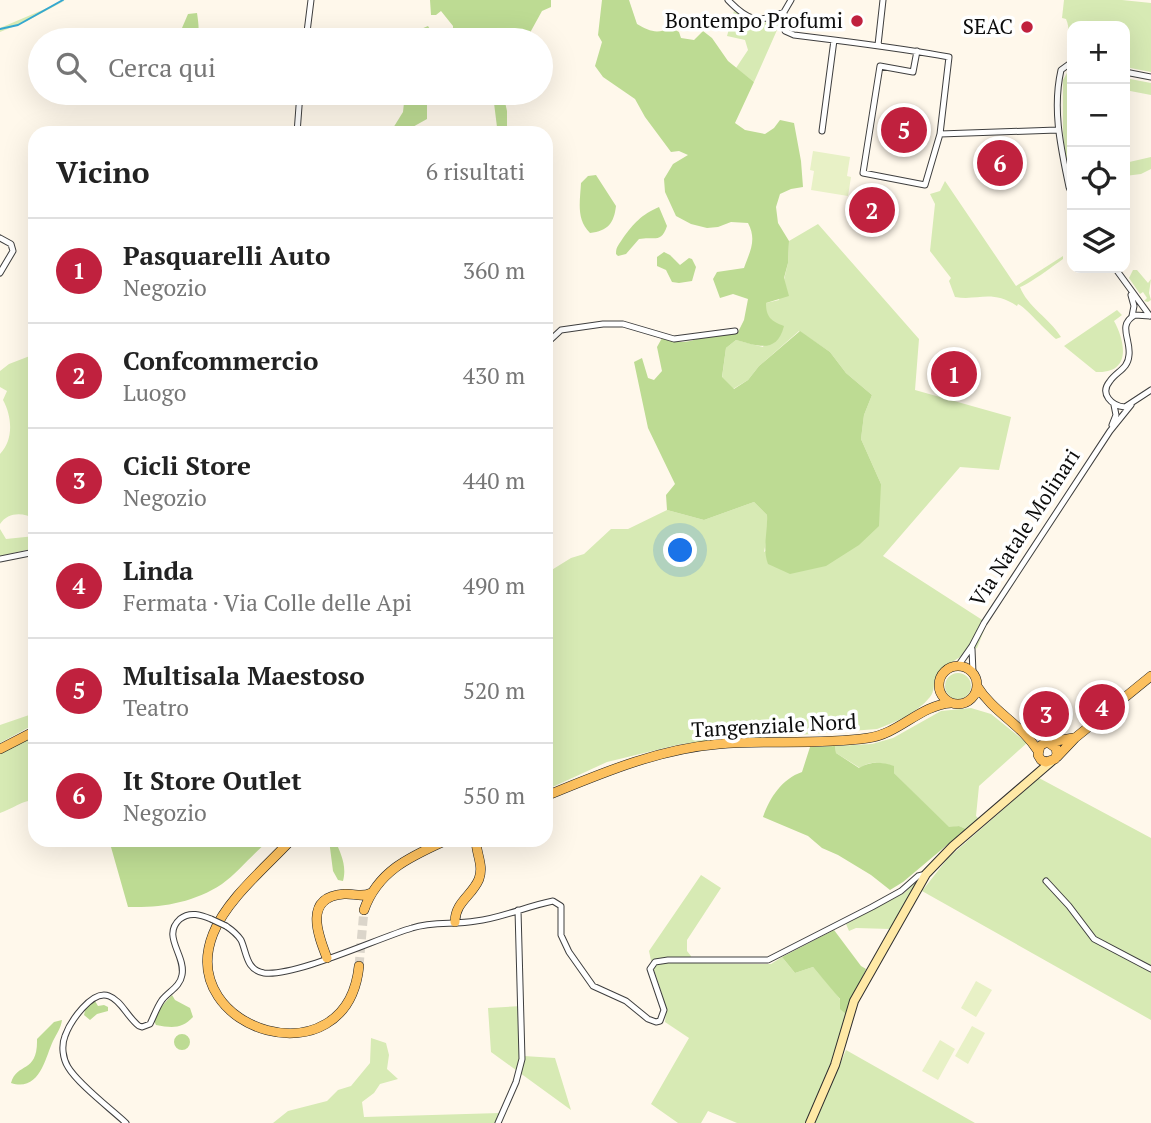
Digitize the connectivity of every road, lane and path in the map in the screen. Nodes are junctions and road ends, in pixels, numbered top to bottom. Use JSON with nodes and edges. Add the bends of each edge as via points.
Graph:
{"nodes":[{"id":1,"x":311,"y":0,"type":"edge"},
{"id":2,"x":728,"y":0,"type":"edge"},
{"id":3,"x":791,"y":0,"type":"edge"},
{"id":4,"x":883,"y":0,"type":"edge"},
{"id":5,"x":784,"y":12,"type":"junction"},
{"id":6,"x":308,"y":28,"type":"edge"},
{"id":7,"x":834,"y":40,"type":"junction"},
{"id":8,"x":878,"y":45,"type":"junction"},
{"id":9,"x":916,"y":51,"type":"junction"},
{"id":10,"x":1067,"y":66,"type":"edge"},
{"id":11,"x":1130,"y":73,"type":"edge"},
{"id":12,"x":1151,"y":77,"type":"edge"},
{"id":13,"x":299,"y":105,"type":"edge"},
{"id":14,"x":298,"y":126,"type":"edge"},
{"id":15,"x":1057,"y":130,"type":"junction"},
{"id":16,"x":822,"y":131,"type":"dead end"},
{"id":17,"x":940,"y":134,"type":"junction"},
{"id":18,"x":1067,"y":178,"type":"edge"},
{"id":19,"x":0,"y":238,"type":"edge"},
{"id":20,"x":0,"y":273,"type":"edge"},
{"id":21,"x":1118,"y":273,"type":"edge"},
{"id":22,"x":1130,"y":292,"type":"junction"},
{"id":23,"x":1132,"y":316,"type":"junction"},
{"id":24,"x":1150,"y":317,"type":"edge"},
{"id":25,"x":735,"y":331,"type":"dead end"},
{"id":26,"x":553,"y":337,"type":"edge"},
{"id":27,"x":1151,"y":390,"type":"edge"},
{"id":28,"x":1114,"y":405,"type":"junction"},
{"id":29,"x":1131,"y":405,"type":"junction"},
{"id":30,"x":1110,"y":431,"type":"junction"},
{"id":31,"x":28,"y":553,"type":"edge"},
{"id":32,"x":0,"y":559,"type":"edge"},
{"id":33,"x":972,"y":646,"type":"junction"},
{"id":34,"x":958,"y":666,"type":"junction"},
{"id":35,"x":973,"y":673,"type":"junction"},
{"id":36,"x":1151,"y":676,"type":"edge"},
{"id":37,"x":977,"y":686,"type":"junction"},
{"id":38,"x":939,"y":690,"type":"junction"},
{"id":39,"x":967,"y":702,"type":"junction"},
{"id":40,"x":951,"y":703,"type":"junction"},
{"id":41,"x":997,"y":710,"type":"junction"},
{"id":42,"x":923,"y":713,"type":"junction"},
{"id":43,"x":1024,"y":733,"type":"junction"},
{"id":44,"x":28,"y":735,"type":"edge"},
{"id":45,"x":1075,"y":738,"type":"junction"},
{"id":46,"x":1047,"y":743,"type":"junction"},
{"id":47,"x":0,"y":749,"type":"edge"},
{"id":48,"x":1038,"y":753,"type":"junction"},
{"id":49,"x":1055,"y":759,"type":"junction"},
{"id":50,"x":1028,"y":782,"type":"junction"},
{"id":51,"x":553,"y":793,"type":"edge"},
{"id":52,"x":284,"y":847,"type":"edge"},
{"id":53,"x":432,"y":847,"type":"edge"},
{"id":54,"x":475,"y":847,"type":"edge"},
{"id":55,"x":926,"y":874,"type":"junction"},
{"id":56,"x":1046,"y":881,"type":"dead end"},
{"id":57,"x":372,"y":892,"type":"junction"},
{"id":58,"x":357,"y":896,"type":"junction"},
{"id":59,"x":518,"y":910,"type":"junction"},
{"id":60,"x":455,"y":922,"type":"junction"},
{"id":61,"x":327,"y":958,"type":"junction"},
{"id":62,"x":359,"y":966,"type":"tunnel mouth"},
{"id":63,"x":1151,"y":969,"type":"edge"},
{"id":64,"x":126,"y":1123,"type":"edge"},
{"id":65,"x":498,"y":1123,"type":"edge"},
{"id":66,"x":810,"y":1123,"type":"edge"}],
"edges":[{"from":1,"to":6,"type":"street"},
{"from":2,"to":5,"type":"street","via":[[749,18],[762,20]]},
{"from":3,"to":5,"type":"street"},
{"from":4,"to":8,"type":"street"},
{"from":5,"to":7,"type":"street","via":[[785,31]]},
{"from":7,"to":8,"type":"street"},
{"from":7,"to":16,"type":"street"},
{"from":8,"to":9,"type":"street"},
{"from":9,"to":17,"type":"street","via":[[949,57]]},
{"from":9,"to":17,"type":"street","via":[[913,72],[880,66],[863,173],[925,184]]},
{"from":10,"to":15,"type":"street","via":[[1059,79]]},
{"from":11,"to":12,"type":"street"},
{"from":13,"to":14,"type":"street"},
{"from":15,"to":17,"type":"street"},
{"from":15,"to":18,"type":"street"},
{"from":19,"to":20,"type":"street","via":[[12,244],[13,251]]},
{"from":21,"to":22,"type":"street"},
{"from":22,"to":23,"type":"street"},
{"from":22,"to":24,"type":"street"},
{"from":23,"to":24,"type":"street"},
{"from":23,"to":28,"type":"street","name":"Via Natale Molinari","via":[[1125,330],[1128,361],[1106,388]]},
{"from":25,"to":26,"type":"street","via":[[674,339],[623,324],[603,324],[561,330]]},
{"from":27,"to":29,"type":"street","name":"Via Natale Molinari"},
{"from":28,"to":29,"type":"street"},
{"from":28,"to":30,"type":"street","name":"Via Natale Molinari"},
{"from":29,"to":30,"type":"street","name":"Via Natale Molinari"},
{"from":30,"to":33,"type":"street","name":"Via Natale Molinari"},
{"from":31,"to":32,"type":"street"},
{"from":33,"to":34,"type":"street","name":"Via Natale Molinari"},
{"from":33,"to":35,"type":"street"},
{"from":34,"to":35,"type":"main road"},
{"from":34,"to":38,"type":"main road","via":[[942,673]]},
{"from":35,"to":37,"type":"main road"},
{"from":36,"to":45,"type":"main road"},
{"from":37,"to":39,"type":"main road"},
{"from":37,"to":41,"type":"main road"},
{"from":38,"to":40,"type":"main road"},
{"from":38,"to":42,"type":"main road","name":"Tangenziale Nord"},
{"from":39,"to":40,"type":"main road"},
{"from":39,"to":41,"type":"main road"},
{"from":40,"to":42,"type":"main road","name":"Tangenziale Nord"},
{"from":41,"to":43,"type":"main road"},
{"from":42,"to":51,"type":"main road","name":"Tangenziale Nord","via":[[892,732],[867,738],[684,749],[613,768]]},
{"from":43,"to":46,"type":"main road"},
{"from":43,"to":48,"type":"main road"},
{"from":44,"to":47,"type":"main road"},
{"from":45,"to":46,"type":"main road"},
{"from":45,"to":49,"type":"main road"},
{"from":46,"to":48,"type":"main road"},
{"from":46,"to":49,"type":"main road","via":[[1056,748]]},
{"from":48,"to":49,"type":"main road","via":[[1043,762]]},
{"from":48,"to":50,"type":"street"},
{"from":49,"to":50,"type":"street"},
{"from":50,"to":55,"type":"street"},
{"from":52,"to":62,"type":"main road","via":[[233,902],[214,932],[207,964],[221,1001],[263,1031],[299,1034],[315,1030],[344,1009],[354,991]]},
{"from":53,"to":57,"type":"main road","via":[[404,860]]},
{"from":54,"to":60,"type":"main road","via":[[479,878],[457,909]]},
{"from":55,"to":59,"type":"street","via":[[768,960],[655,962],[650,969],[664,1010],[656,1022],[626,1000],[593,986],[561,935],[558,902]]},
{"from":55,"to":66,"type":"street","via":[[854,1001],[835,1065]]},
{"from":56,"to":63,"type":"street","via":[[1094,939]]},
{"from":57,"to":58,"type":"main road"},
{"from":57,"to":58,"type":"main road","via":[[364,909]]},
{"from":58,"to":61,"type":"main road","via":[[334,896],[318,912],[316,929]]},
{"from":59,"to":60,"type":"street","via":[[495,918]]},
{"from":59,"to":65,"type":"street","via":[[522,1059]]},
{"from":60,"to":61,"type":"street","via":[[413,927]]},
{"from":61,"to":64,"type":"street","bridge":true,"via":[[264,973],[250,965],[240,940],[226,926],[199,915],[178,921],[173,942],[182,975],[150,1024],[139,1026],[115,999],[98,995],[89,1000],[65,1036],[68,1068]]}]}
